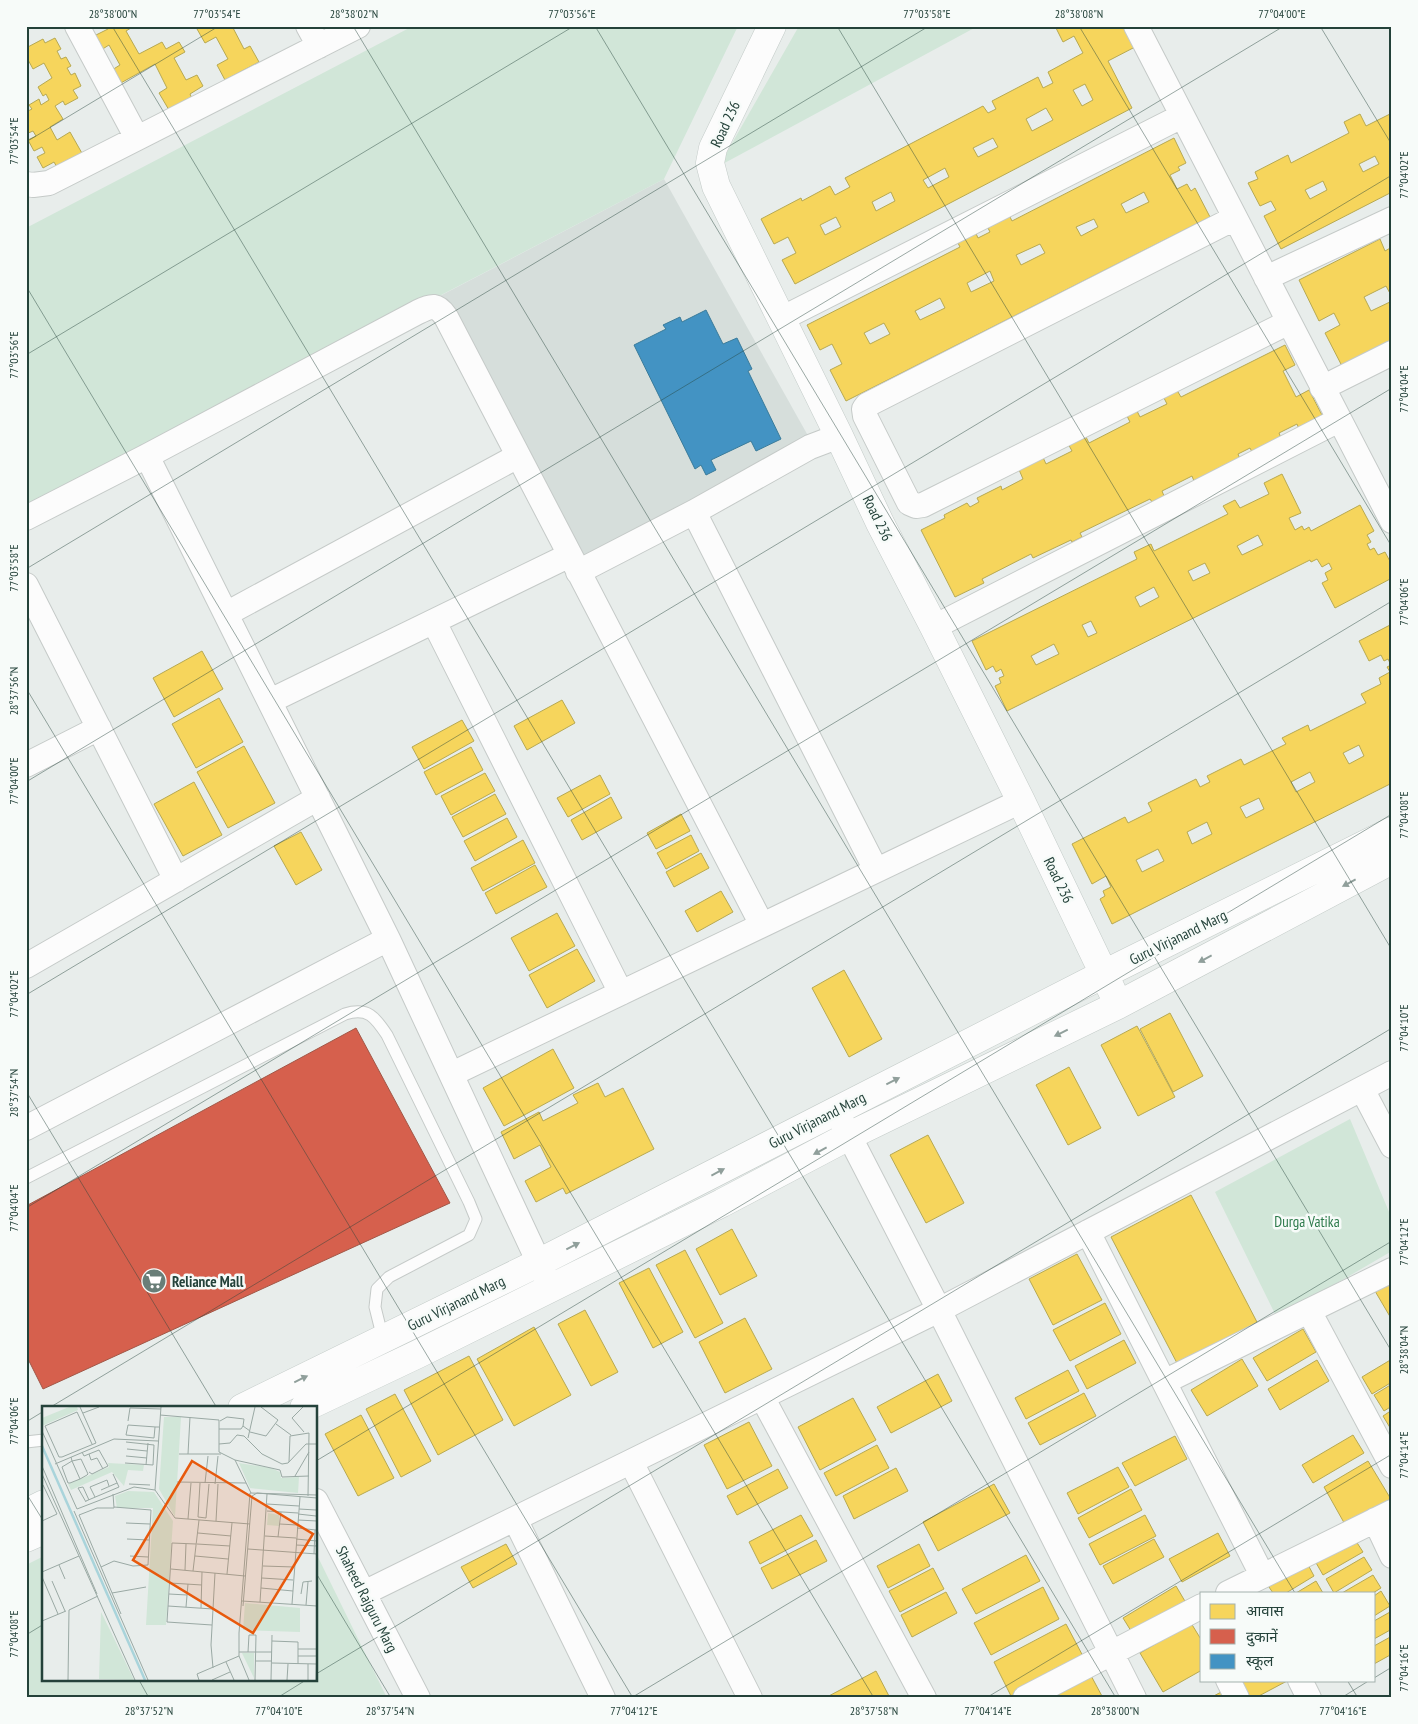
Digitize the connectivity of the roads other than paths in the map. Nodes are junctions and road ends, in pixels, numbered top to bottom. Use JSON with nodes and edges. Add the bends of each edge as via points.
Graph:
{"nodes":[{"id":1,"x":77,"y":26,"type":"edge"},
{"id":2,"x":358,"y":26,"type":"edge"},
{"id":3,"x":772,"y":26,"type":"edge"},
{"id":4,"x":1136,"y":26,"type":"edge"},
{"id":5,"x":313,"y":36,"type":"edge"},
{"id":6,"x":1182,"y":116,"type":"junction"},
{"id":7,"x":137,"y":138,"type":"junction"},
{"id":8,"x":26,"y":184,"type":"edge"},
{"id":9,"x":1235,"y":218,"type":"junction"},
{"id":10,"x":1392,"y":219,"type":"edge"},
{"id":11,"x":1266,"y":278,"type":"junction"},
{"id":12,"x":781,"y":319,"type":"junction"},
{"id":13,"x":1289,"y":322,"type":"junction"},
{"id":14,"x":1392,"y":353,"type":"edge"},
{"id":15,"x":1322,"y":388,"type":"junction"},
{"id":16,"x":1339,"y":420,"type":"junction"},
{"id":17,"x":839,"y":436,"type":"junction"},
{"id":18,"x":147,"y":456,"type":"junction"},
{"id":19,"x":518,"y":456,"type":"junction"},
{"id":20,"x":694,"y":512,"type":"junction"},
{"id":21,"x":26,"y":518,"type":"edge"},
{"id":22,"x":1392,"y":521,"type":"edge"},
{"id":23,"x":574,"y":564,"type":"junction"},
{"id":24,"x":26,"y":585,"type":"edge"},
{"id":25,"x":226,"y":614,"type":"junction"},
{"id":26,"x":434,"y":622,"type":"junction"},
{"id":27,"x":934,"y":627,"type":"junction"},
{"id":28,"x":270,"y":701,"type":"junction"},
{"id":29,"x":99,"y":728,"type":"junction"},
{"id":30,"x":26,"y":766,"type":"edge"},
{"id":31,"x":318,"y":798,"type":"junction"},
{"id":32,"x":1021,"y":801,"type":"junction"},
{"id":33,"x":1392,"y":831,"type":"edge"},
{"id":34,"x":1392,"y":860,"type":"edge"},
{"id":35,"x":876,"y":870,"type":"junction"},
{"id":36,"x":176,"y":880,"type":"junction"},
{"id":37,"x":762,"y":925,"type":"junction"},
{"id":38,"x":388,"y":940,"type":"junction"},
{"id":39,"x":26,"y":966,"type":"edge"},
{"id":40,"x":1104,"y":974,"type":"junction"},
{"id":41,"x":621,"y":993,"type":"junction"},
{"id":42,"x":1118,"y":1005,"type":"junction"},
{"id":43,"x":1392,"y":1073,"type":"edge"},
{"id":44,"x":452,"y":1074,"type":"junction"},
{"id":45,"x":1362,"y":1089,"type":"junction"},
{"id":46,"x":836,"y":1110,"type":"junction"},
{"id":47,"x":26,"y":1128,"type":"edge"},
{"id":48,"x":849,"y":1136,"type":"junction"},
{"id":49,"x":1392,"y":1146,"type":"edge"},
{"id":50,"x":26,"y":1178,"type":"edge"},
{"id":51,"x":1088,"y":1232,"type":"junction"},
{"id":52,"x":538,"y":1263,"type":"junction"},
{"id":53,"x":1392,"y":1270,"type":"edge"},
{"id":54,"x":551,"y":1288,"type":"junction"},
{"id":55,"x":938,"y":1310,"type":"junction"},
{"id":56,"x":1309,"y":1311,"type":"junction"},
{"id":57,"x":383,"y":1339,"type":"junction"},
{"id":58,"x":1164,"y":1382,"type":"junction"},
{"id":59,"x":762,"y":1397,"type":"junction"},
{"id":60,"x":259,"y":1404,"type":"edge"},
{"id":61,"x":308,"y":1406,"type":"edge"},
{"id":62,"x":42,"y":1440,"type":"edge"},
{"id":63,"x":26,"y":1442,"type":"edge"},
{"id":64,"x":630,"y":1462,"type":"junction"},
{"id":65,"x":1392,"y":1466,"type":"edge"},
{"id":66,"x":42,"y":1505,"type":"edge"},
{"id":67,"x":318,"y":1505,"type":"edge"},
{"id":68,"x":26,"y":1513,"type":"edge"},
{"id":69,"x":1383,"y":1516,"type":"edge"},
{"id":70,"x":515,"y":1519,"type":"junction"},
{"id":71,"x":42,"y":1531,"type":"edge"},
{"id":72,"x":26,"y":1538,"type":"edge"},
{"id":73,"x":1392,"y":1556,"type":"edge"},
{"id":74,"x":1257,"y":1583,"type":"edge"},
{"id":75,"x":1231,"y":1592,"type":"edge"},
{"id":76,"x":364,"y":1593,"type":"junction"},
{"id":77,"x":1199,"y":1614,"type":"edge"},
{"id":78,"x":1112,"y":1653,"type":"junction"},
{"id":79,"x":1229,"y":1682,"type":"edge"},
{"id":80,"x":1301,"y":1682,"type":"edge"},
{"id":81,"x":418,"y":1698,"type":"edge"},
{"id":82,"x":603,"y":1698,"type":"edge"},
{"id":83,"x":750,"y":1698,"type":"edge"},
{"id":84,"x":924,"y":1698,"type":"edge"},
{"id":85,"x":1025,"y":1698,"type":"edge"},
{"id":86,"x":1134,"y":1698,"type":"edge"},
{"id":87,"x":1237,"y":1698,"type":"edge"},
{"id":88,"x":1309,"y":1698,"type":"edge"}],
"edges":[{"from":1,"to":7,"type":"street"},
{"from":2,"to":5,"type":"street"},
{"from":3,"to":12,"type":"street","name":"Road 236","via":[[713,148],[710,163],[716,186]]},
{"from":4,"to":6,"type":"street"},
{"from":5,"to":7,"type":"street"},
{"from":6,"to":9,"type":"street"},
{"from":6,"to":12,"type":"street"},
{"from":7,"to":8,"type":"street","via":[[49,183]]},
{"from":9,"to":11,"type":"street"},
{"from":9,"to":13,"type":"street","via":[[867,405],[864,409],[866,416],[909,503],[923,505]]},
{"from":10,"to":11,"type":"street"},
{"from":11,"to":13,"type":"street"},
{"from":12,"to":17,"type":"street","name":"Road 236"},
{"from":13,"to":15,"type":"street"},
{"from":14,"to":15,"type":"street"},
{"from":15,"to":16,"type":"street"},
{"from":16,"to":22,"type":"street"},
{"from":16,"to":27,"type":"street"},
{"from":17,"to":20,"type":"street","via":[[810,447]]},
{"from":17,"to":27,"type":"street","name":"Road 236"},
{"from":18,"to":19,"type":"street","via":[[434,306],[440,308],[446,317]]},
{"from":18,"to":21,"type":"street"},
{"from":18,"to":25,"type":"street"},
{"from":19,"to":23,"type":"street"},
{"from":19,"to":25,"type":"street"},
{"from":20,"to":23,"type":"street"},
{"from":20,"to":35,"type":"street"},
{"from":23,"to":26,"type":"street"},
{"from":23,"to":37,"type":"street"},
{"from":24,"to":29,"type":"street"},
{"from":25,"to":28,"type":"street"},
{"from":26,"to":28,"type":"street"},
{"from":26,"to":41,"type":"street"},
{"from":27,"to":32,"type":"street","name":"Road 236"},
{"from":28,"to":31,"type":"street"},
{"from":29,"to":30,"type":"street"},
{"from":29,"to":36,"type":"street"},
{"from":31,"to":36,"type":"street"},
{"from":31,"to":38,"type":"street"},
{"from":32,"to":35,"type":"street"},
{"from":32,"to":40,"type":"street","name":"Road 236"},
{"from":33,"to":40,"type":"street","name":"Guru Virjanand Marg"},
{"from":34,"to":42,"type":"street","name":"Guru Virjanand Marg","one_way":true},
{"from":35,"to":37,"type":"street"},
{"from":36,"to":39,"type":"street"},
{"from":37,"to":41,"type":"street"},
{"from":38,"to":44,"type":"street"},
{"from":38,"to":47,"type":"street"},
{"from":40,"to":42,"type":"street","name":"Road 236"},
{"from":46,"to":40,"type":"street","name":"Guru Virjanand Marg","one_way":true},
{"from":41,"to":44,"type":"street"},
{"from":42,"to":48,"type":"street","name":"Guru Virjanand Marg","one_way":true},
{"from":43,"to":45,"type":"street"},
{"from":44,"to":52,"type":"street"},
{"from":45,"to":49,"type":"street"},
{"from":45,"to":51,"type":"street"},
{"from":46,"to":48,"type":"street"},
{"from":52,"to":46,"type":"street","name":"Guru Virjanand Marg","one_way":true},
{"from":48,"to":54,"type":"street","name":"Guru Virjanand Marg","one_way":true},
{"from":48,"to":55,"type":"street"},
{"from":50,"to":57,"type":"lane","via":[[345,1014],[355,1011],[368,1013],[388,1035],[476,1219],[469,1235],[389,1277],[377,1289],[375,1307]]},
{"from":51,"to":55,"type":"street"},
{"from":51,"to":58,"type":"street"},
{"from":52,"to":54,"type":"street"},
{"from":52,"to":57,"type":"street","name":"Guru Virjanand Marg"},
{"from":53,"to":56,"type":"street"},
{"from":54,"to":61,"type":"street","name":"Guru Virjanand Marg"},
{"from":55,"to":59,"type":"street"},
{"from":55,"to":78,"type":"street"},
{"from":56,"to":58,"type":"street"},
{"from":56,"to":65,"type":"street"},
{"from":60,"to":57,"type":"street","name":"Guru Virjanand Marg","one_way":true},
{"from":58,"to":74,"type":"street"},
{"from":59,"to":64,"type":"street"},
{"from":59,"to":84,"type":"street"},
{"from":62,"to":63,"type":"lane"},
{"from":64,"to":70,"type":"street"},
{"from":64,"to":83,"type":"street"},
{"from":66,"to":68,"type":"street"},
{"from":67,"to":76,"type":"street","name":"Shaheed Rajguru Marg"},
{"from":69,"to":73,"type":"street"},
{"from":69,"to":74,"type":"street"},
{"from":70,"to":76,"type":"street"},
{"from":70,"to":82,"type":"street"},
{"from":71,"to":72,"type":"street"},
{"from":74,"to":75,"type":"street"},
{"from":76,"to":81,"type":"street","name":"Shaheed Rajguru Marg"},
{"from":77,"to":78,"type":"street"},
{"from":78,"to":85,"type":"street"},
{"from":78,"to":86,"type":"street"},
{"from":79,"to":87,"type":"street"},
{"from":80,"to":88,"type":"street"}]}
